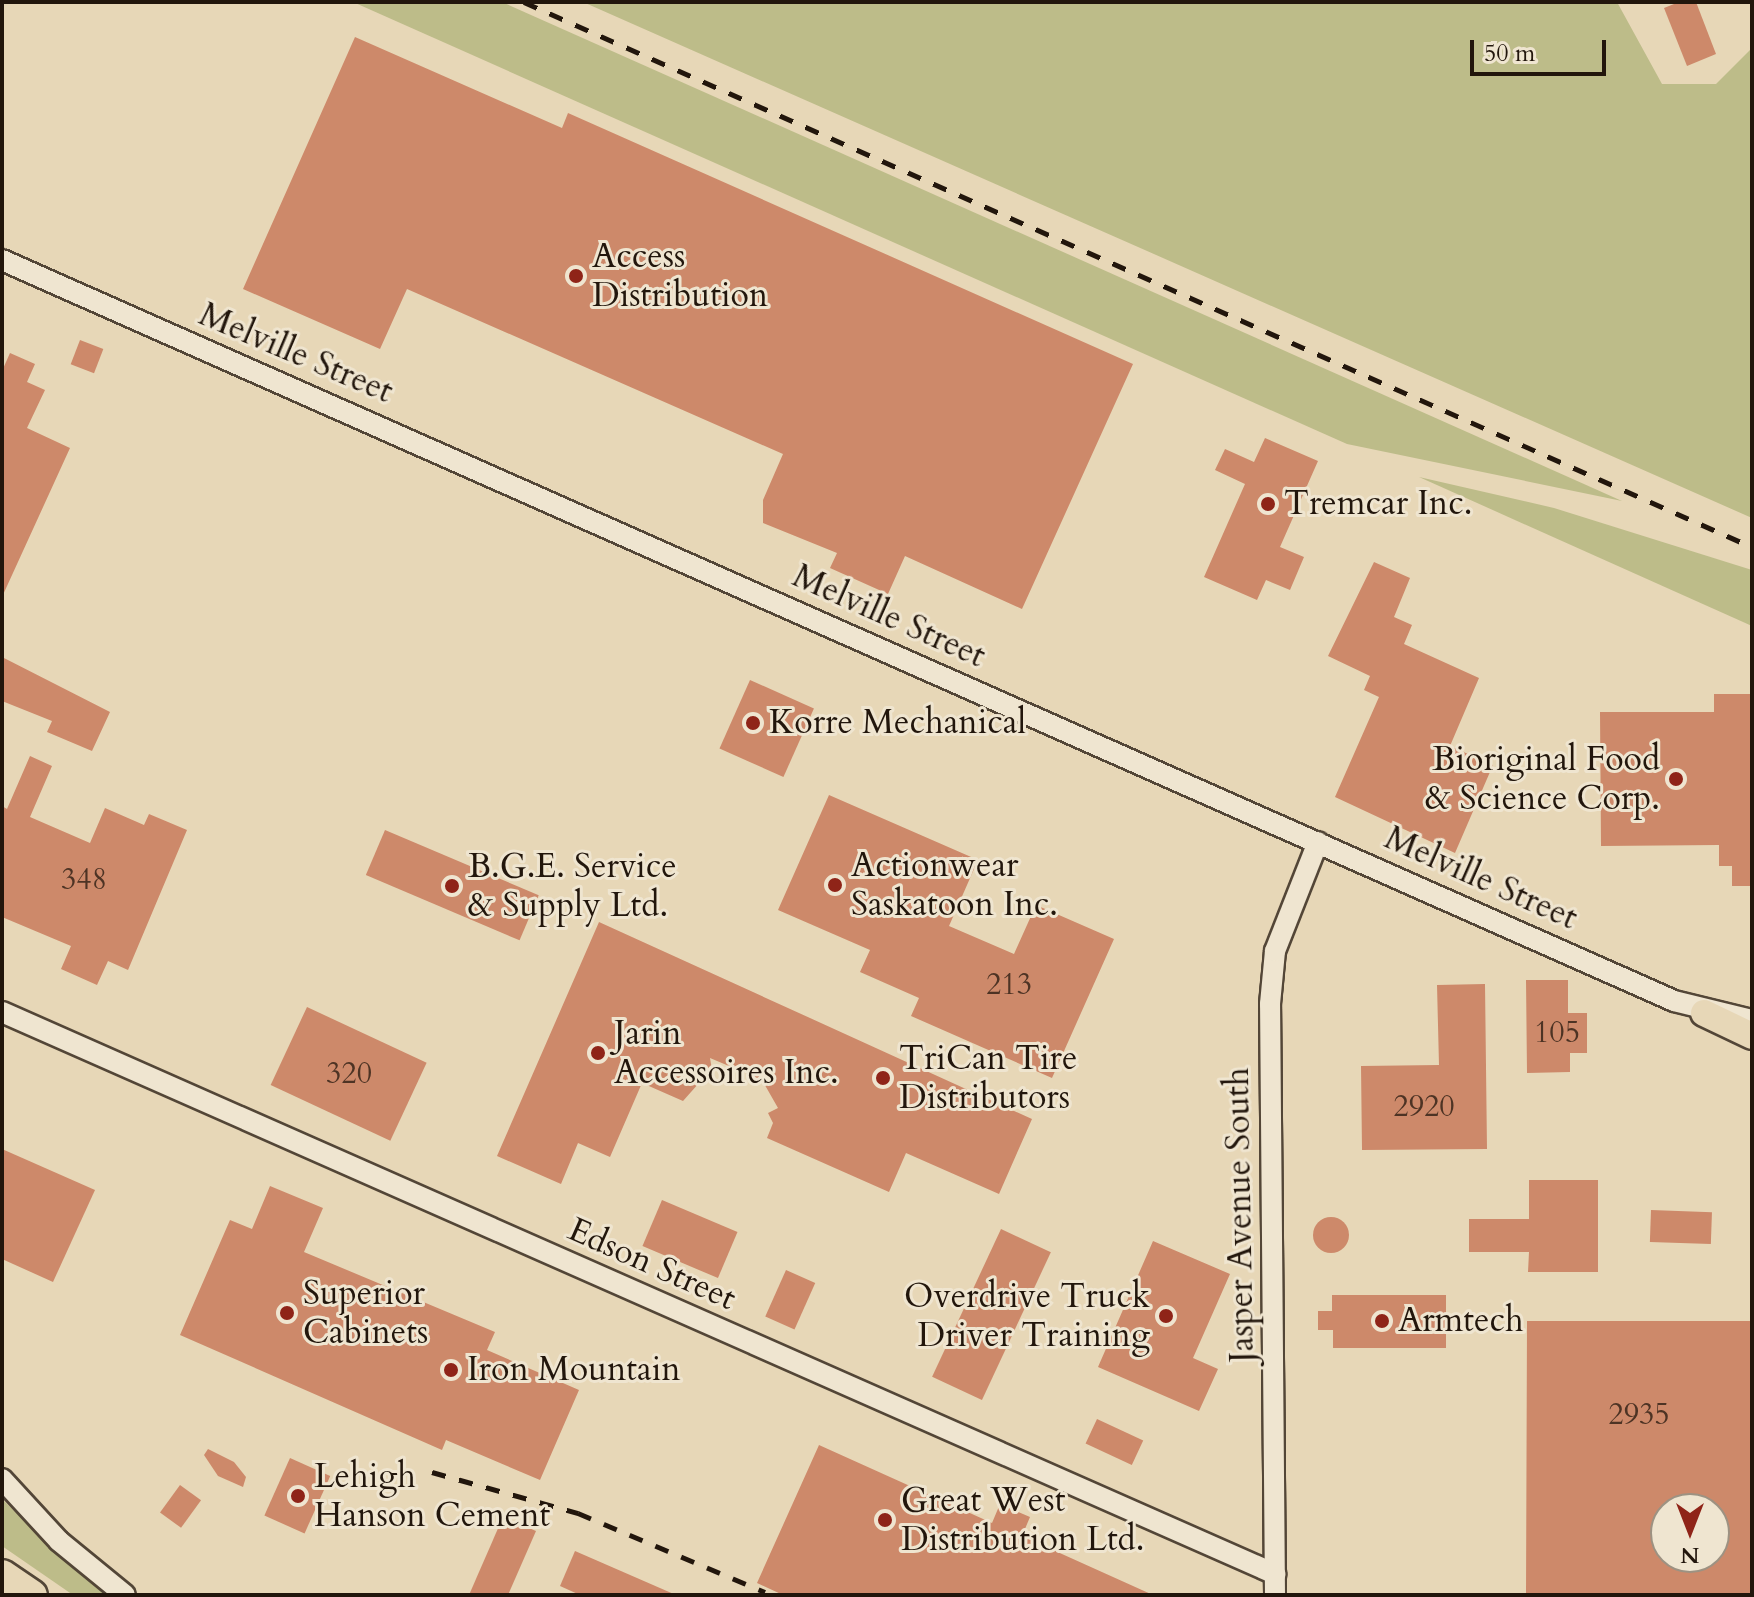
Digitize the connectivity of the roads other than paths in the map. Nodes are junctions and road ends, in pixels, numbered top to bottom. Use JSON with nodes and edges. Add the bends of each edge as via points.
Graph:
{"nodes":[{"id":1,"x":2,"y":260,"type":"edge"},
{"id":2,"x":1318,"y":842,"type":"junction"},
{"id":3,"x":2,"y":1012,"type":"edge"},
{"id":4,"x":1704,"y":1013,"type":"junction"},
{"id":5,"x":1752,"y":1020,"type":"edge"},
{"id":6,"x":1752,"y":1036,"type":"edge"},
{"id":7,"x":2,"y":1479,"type":"edge"},
{"id":8,"x":1275,"y":1574,"type":"junction"},
{"id":9,"x":2,"y":1575,"type":"edge"},
{"id":10,"x":32,"y":1595,"type":"edge"},
{"id":11,"x":125,"y":1595,"type":"edge"},
{"id":12,"x":1275,"y":1595,"type":"edge"}],
"edges":[{"from":1,"to":2,"type":"street","name":"Melville Street"},
{"from":2,"to":4,"type":"street","name":"Melville Street"},
{"from":2,"to":8,"type":"street","name":"Jasper Avenue South","via":[[1275,951],[1270,1004]]},
{"from":3,"to":8,"type":"street","name":"Edson Street"},
{"from":4,"to":5,"type":"street","name":"Melville Street"},
{"from":4,"to":6,"type":"main road"},
{"from":7,"to":11,"type":"street","via":[[59,1541]]},
{"from":8,"to":12,"type":"street","name":"Jasper Avenue South"},
{"from":9,"to":10,"type":"highway"}]}
